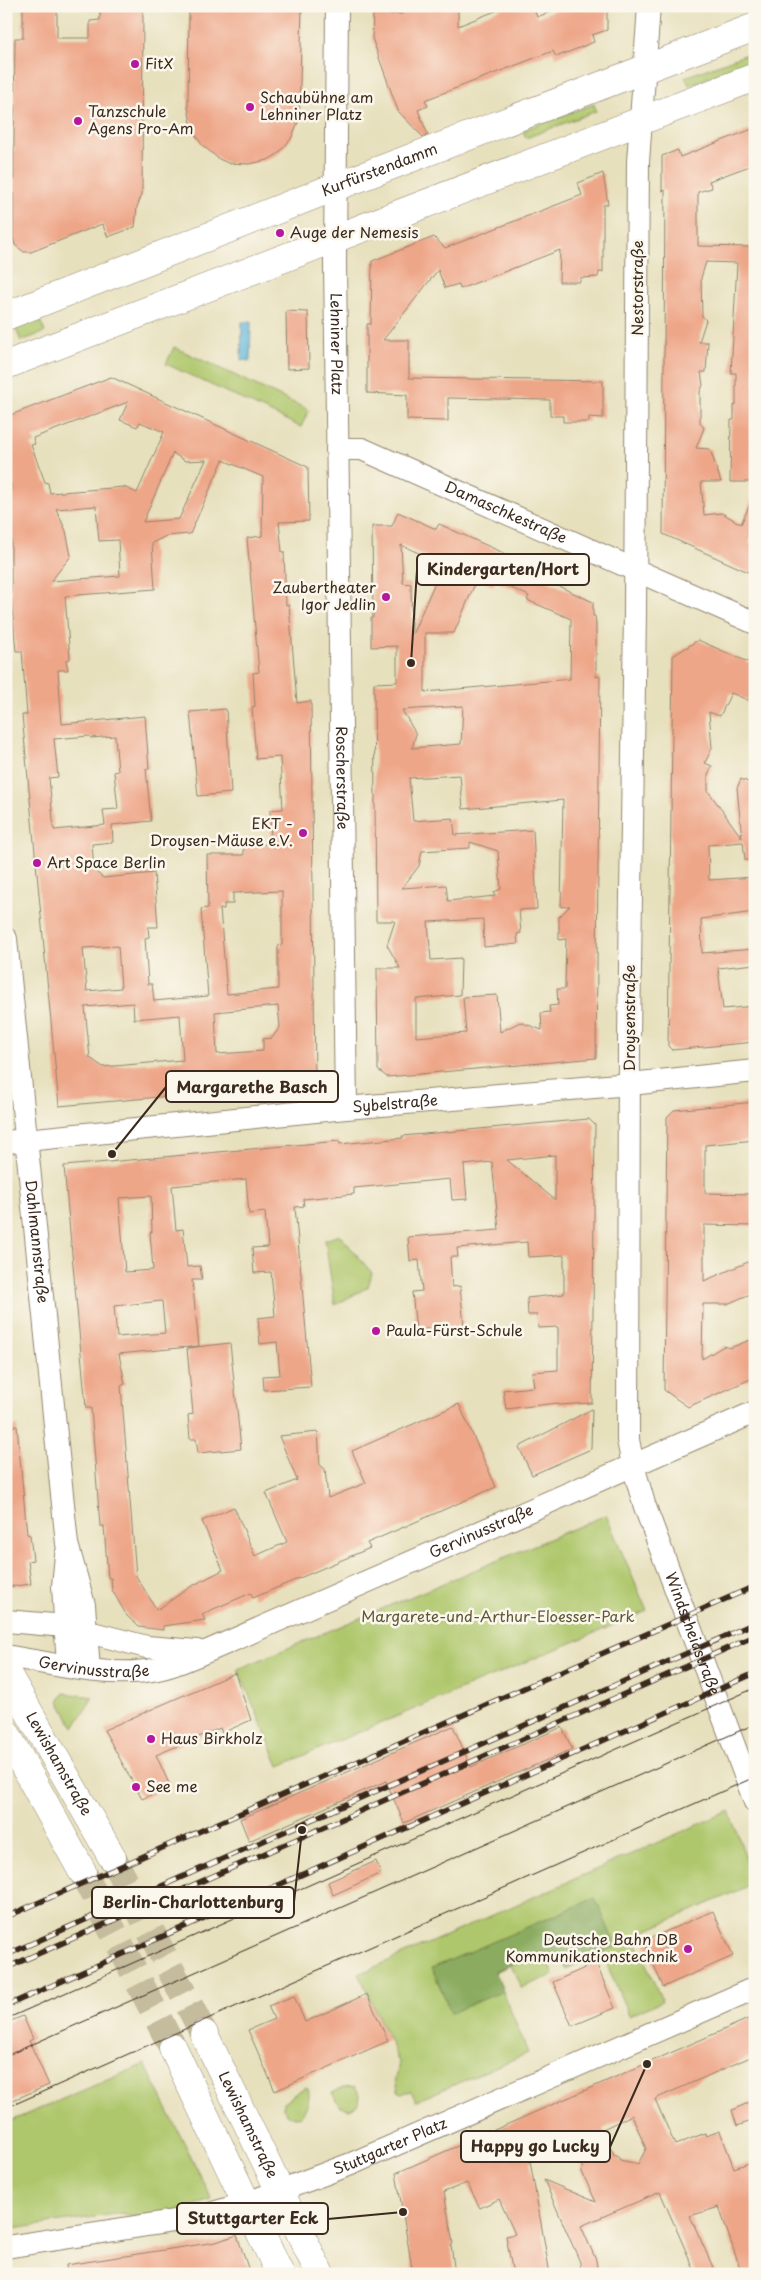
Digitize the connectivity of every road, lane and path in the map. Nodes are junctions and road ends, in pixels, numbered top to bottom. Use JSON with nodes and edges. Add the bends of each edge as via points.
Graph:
{"nodes":[{"id":1,"x":337,"y":6,"type":"edge"},
{"id":2,"x":649,"y":6,"type":"edge"},
{"id":3,"x":755,"y":27,"type":"edge"},
{"id":4,"x":644,"y":71,"type":"junction"},
{"id":5,"x":755,"y":77,"type":"edge"},
{"id":6,"x":640,"y":123,"type":"junction"},
{"id":7,"x":335,"y":187,"type":"junction"},
{"id":8,"x":335,"y":239,"type":"junction"},
{"id":9,"x":6,"y":316,"type":"edge"},
{"id":10,"x":6,"y":365,"type":"edge"},
{"id":11,"x":337,"y":449,"type":"junction"},
{"id":12,"x":636,"y":570,"type":"junction"},
{"id":13,"x":755,"y":623,"type":"edge"},
{"id":14,"x":6,"y":939,"type":"edge"},
{"id":15,"x":755,"y":1071,"type":"edge"},
{"id":16,"x":630,"y":1084,"type":"junction"},
{"id":17,"x":346,"y":1108,"type":"junction"},
{"id":18,"x":16,"y":1142,"type":"edge"},
{"id":19,"x":755,"y":1412,"type":"edge"},
{"id":20,"x":633,"y":1466,"type":"junction"},
{"id":21,"x":6,"y":1621,"type":"edge"},
{"id":22,"x":76,"y":1628,"type":"junction"},
{"id":23,"x":208,"y":1651,"type":"junction"},
{"id":24,"x":6,"y":1656,"type":"edge"},
{"id":25,"x":78,"y":1668,"type":"junction"},
{"id":26,"x":6,"y":1672,"type":"edge"},
{"id":27,"x":6,"y":1733,"type":"edge"},
{"id":28,"x":13,"y":1762,"type":"edge"},
{"id":29,"x":755,"y":1802,"type":"edge"},
{"id":30,"x":112,"y":1857,"type":"tunnel mouth"},
{"id":31,"x":82,"y":1871,"type":"tunnel mouth"},
{"id":32,"x":755,"y":1988,"type":"edge"},
{"id":33,"x":204,"y":2034,"type":"tunnel mouth"},
{"id":34,"x":173,"y":2048,"type":"tunnel mouth"},
{"id":35,"x":281,"y":2190,"type":"junction"},
{"id":36,"x":247,"y":2203,"type":"junction"},
{"id":37,"x":6,"y":2247,"type":"edge"},
{"id":38,"x":280,"y":2274,"type":"edge"},
{"id":39,"x":320,"y":2274,"type":"edge"}],
"edges":[{"from":1,"to":7,"type":"street","name":"Lehniner Platz"},
{"from":2,"to":4,"type":"street","name":"Nestorstraße"},
{"from":3,"to":4,"type":"main road","name":"Kurfürstendamm"},
{"from":4,"to":6,"type":"street","name":"Nestorstraße"},
{"from":4,"to":7,"type":"main road","name":"Kurfürstendamm"},
{"from":5,"to":6,"type":"main road"},
{"from":6,"to":8,"type":"main road"},
{"from":6,"to":12,"type":"street","name":"Nestorstraße"},
{"from":7,"to":8,"type":"street","name":"Lehniner Platz"},
{"from":7,"to":9,"type":"main road","name":"Kurfürstendamm"},
{"from":8,"to":10,"type":"main road"},
{"from":8,"to":11,"type":"street","name":"Lehniner Platz"},
{"from":11,"to":12,"type":"street","name":"Damaschkestraße","via":[[362,449]]},
{"from":11,"to":17,"type":"street","name":"Roscherstraße"},
{"from":12,"to":13,"type":"street","name":"Damaschkestraße"},
{"from":12,"to":16,"type":"street","name":"Droysenstraße"},
{"from":14,"to":18,"type":"street","name":"Dahlmannstraße"},
{"from":15,"to":16,"type":"street","name":"Sybelstraße"},
{"from":16,"to":17,"type":"street","name":"Sybelstraße"},
{"from":16,"to":20,"type":"street","name":"Droysenstraße","via":[[628,1440]]},
{"from":17,"to":18,"type":"street","name":"Sybelstraße"},
{"from":18,"to":22,"type":"street","name":"Dahlmannstraße","via":[[43,1289],[67,1544],[80,1588]]},
{"from":19,"to":20,"type":"street","name":"Gervinusstraße"},
{"from":20,"to":23,"type":"street","name":"Gervinusstraße"},
{"from":20,"to":29,"type":"street","name":"Windscheidstraße","via":[[644,1504]]},
{"from":21,"to":22,"type":"street","name":"Gervinusstraße"},
{"from":22,"to":23,"type":"street","name":"Gervinusstraße","via":[[147,1647]]},
{"from":22,"to":25,"type":"street","name":"Dahlmannstraße"},
{"from":23,"to":25,"type":"street","name":"Gervinusstraße","via":[[147,1671],[124,1673]]},
{"from":24,"to":25,"type":"street","name":"Gervinusstraße"},
{"from":26,"to":30,"type":"main road","name":"Lewishamstraße"},
{"from":27,"to":28,"type":"main road","name":"Lewishamstraße"},
{"from":28,"to":31,"type":"main road","name":"Lewishamstraße"},
{"from":32,"to":35,"type":"street","name":"Stuttgarter Platz","via":[[366,2157]]},
{"from":33,"to":35,"type":"main road","name":"Lewishamstraße"},
{"from":34,"to":36,"type":"main road"},
{"from":35,"to":36,"type":"street","name":"Stuttgarter Platz"},
{"from":35,"to":39,"type":"main road","name":"Lewishamstraße"},
{"from":36,"to":37,"type":"street","name":"Stuttgarter Platz","via":[[199,2217]]},
{"from":36,"to":38,"type":"main road"}]}
